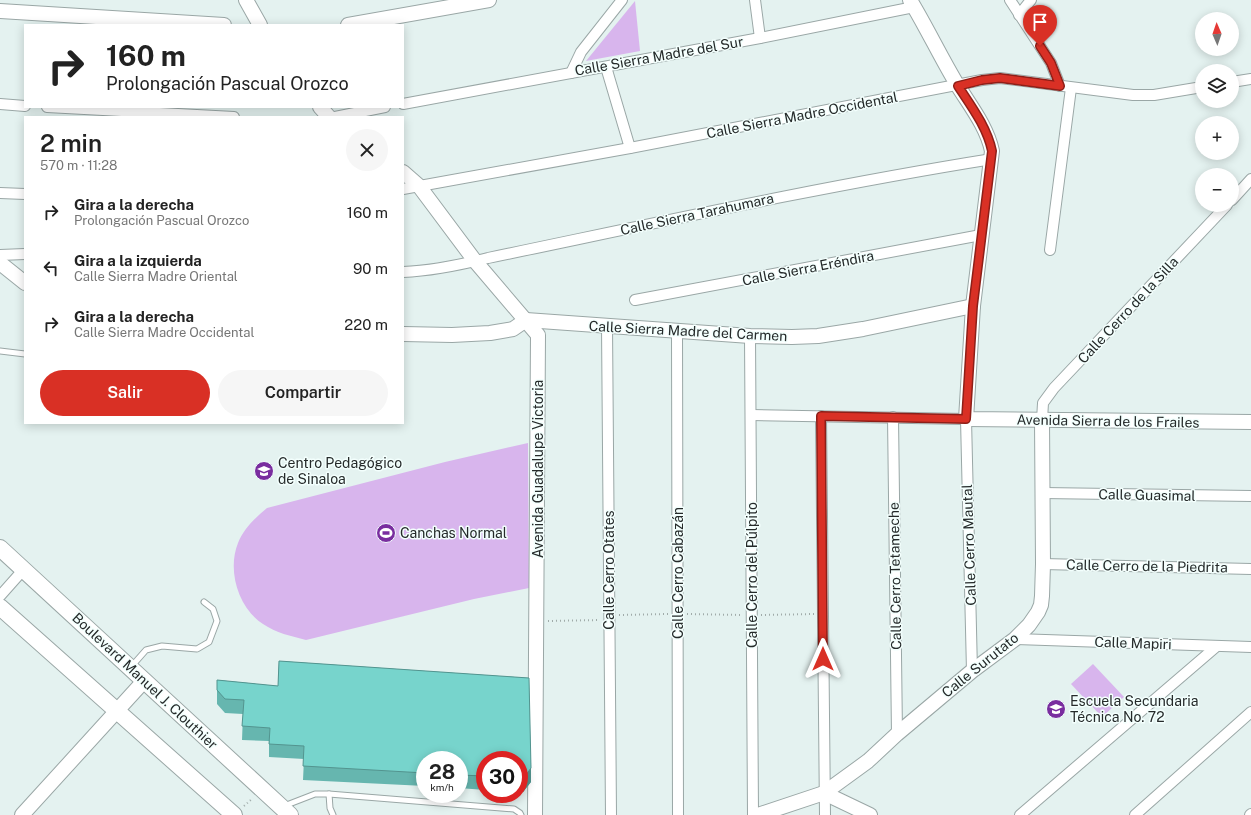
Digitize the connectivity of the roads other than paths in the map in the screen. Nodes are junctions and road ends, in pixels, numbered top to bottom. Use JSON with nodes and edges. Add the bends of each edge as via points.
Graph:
{"nodes":[{"id":1,"x":246,"y":0,"type":"edge"},
{"id":2,"x":489,"y":0,"type":"edge"},
{"id":3,"x":622,"y":0,"type":"edge"},
{"id":4,"x":755,"y":0,"type":"edge"},
{"id":5,"x":1010,"y":0,"type":"edge"},
{"id":6,"x":1031,"y":0,"type":"edge"},
{"id":7,"x":912,"y":3,"type":"edge"},
{"id":8,"x":0,"y":11,"type":"edge"},
{"id":9,"x":1019,"y":14,"type":"junction"},
{"id":10,"x":208,"y":24,"type":"edge"},
{"id":11,"x":259,"y":24,"type":"edge"},
{"id":12,"x":354,"y":24,"type":"edge"},
{"id":13,"x":760,"y":38,"type":"junction"},
{"id":14,"x":606,"y":67,"type":"junction"},
{"id":15,"x":570,"y":73,"type":"junction"},
{"id":16,"x":1251,"y":79,"type":"edge"},
{"id":17,"x":1239,"y":81,"type":"edge"},
{"id":18,"x":958,"y":86,"type":"junction"},
{"id":19,"x":1060,"y":86,"type":"junction"},
{"id":20,"x":1071,"y":88,"type":"junction"},
{"id":21,"x":1195,"y":88,"type":"edge"},
{"id":22,"x":0,"y":104,"type":"edge"},
{"id":23,"x":404,"y":104,"type":"edge"},
{"id":24,"x":24,"y":106,"type":"edge"},
{"id":25,"x":66,"y":108,"type":"edge"},
{"id":26,"x":321,"y":108,"type":"edge"},
{"id":27,"x":380,"y":108,"type":"edge"},
{"id":28,"x":215,"y":116,"type":"edge"},
{"id":29,"x":328,"y":116,"type":"edge"},
{"id":30,"x":340,"y":116,"type":"edge"},
{"id":31,"x":630,"y":148,"type":"junction"},
{"id":32,"x":992,"y":159,"type":"junction"},
{"id":33,"x":404,"y":173,"type":"edge"},
{"id":34,"x":1251,"y":179,"type":"edge"},
{"id":35,"x":419,"y":186,"type":"junction"},
{"id":36,"x":404,"y":189,"type":"edge"},
{"id":37,"x":1239,"y":192,"type":"edge"},
{"id":38,"x":0,"y":193,"type":"edge"},
{"id":39,"x":24,"y":194,"type":"edge"},
{"id":40,"x":1220,"y":212,"type":"edge"},
{"id":41,"x":981,"y":235,"type":"junction"},
{"id":42,"x":1050,"y":250,"type":"dead end"},
{"id":43,"x":24,"y":254,"type":"edge"},
{"id":44,"x":0,"y":255,"type":"edge"},
{"id":45,"x":475,"y":261,"type":"junction"},
{"id":46,"x":0,"y":263,"type":"edge"},
{"id":47,"x":404,"y":272,"type":"edge"},
{"id":48,"x":24,"y":282,"type":"edge"},
{"id":49,"x":636,"y":300,"type":"dead end"},
{"id":50,"x":973,"y":306,"type":"junction"},
{"id":51,"x":526,"y":320,"type":"junction"},
{"id":52,"x":607,"y":326,"type":"junction"},
{"id":53,"x":677,"y":331,"type":"junction"},
{"id":54,"x":404,"y":334,"type":"edge"},
{"id":55,"x":750,"y":336,"type":"junction"},
{"id":56,"x":0,"y":351,"type":"edge"},
{"id":57,"x":24,"y":354,"type":"edge"},
{"id":58,"x":751,"y":415,"type":"junction"},
{"id":59,"x":821,"y":416,"type":"junction"},
{"id":60,"x":893,"y":417,"type":"junction"},
{"id":61,"x":966,"y":419,"type":"junction"},
{"id":62,"x":1042,"y":420,"type":"junction"},
{"id":63,"x":1251,"y":422,"type":"edge"},
{"id":64,"x":1043,"y":493,"type":"junction"},
{"id":65,"x":1251,"y":496,"type":"edge"},
{"id":66,"x":0,"y":548,"type":"edge"},
{"id":67,"x":1043,"y":564,"type":"junction"},
{"id":68,"x":24,"y":569,"type":"junction"},
{"id":69,"x":1251,"y":569,"type":"edge"},
{"id":70,"x":0,"y":596,"type":"edge"},
{"id":71,"x":204,"y":602,"type":"dead end"},
{"id":72,"x":0,"y":606,"type":"edge"},
{"id":73,"x":1015,"y":638,"type":"junction"},
{"id":74,"x":1217,"y":646,"type":"junction"},
{"id":75,"x":1251,"y":647,"type":"edge"},
{"id":76,"x":130,"y":668,"type":"junction"},
{"id":77,"x":972,"y":671,"type":"junction"},
{"id":78,"x":144,"y":681,"type":"junction"},
{"id":79,"x":117,"y":710,"type":"junction"},
{"id":80,"x":1251,"y":712,"type":"edge"},
{"id":81,"x":897,"y":734,"type":"junction"},
{"id":82,"x":824,"y":793,"type":"junction"},
{"id":83,"x":329,"y":794,"type":"junction"},
{"id":84,"x":286,"y":811,"type":"edge"},
{"id":85,"x":22,"y":815,"type":"edge"},
{"id":86,"x":233,"y":815,"type":"edge"},
{"id":87,"x":333,"y":815,"type":"edge"},
{"id":88,"x":521,"y":815,"type":"edge"},
{"id":89,"x":535,"y":815,"type":"edge"},
{"id":90,"x":611,"y":815,"type":"edge"},
{"id":91,"x":678,"y":815,"type":"edge"},
{"id":92,"x":753,"y":815,"type":"edge"},
{"id":93,"x":758,"y":815,"type":"edge"},
{"id":94,"x":824,"y":815,"type":"edge"},
{"id":95,"x":870,"y":815,"type":"edge"},
{"id":96,"x":1020,"y":815,"type":"edge"},
{"id":97,"x":1135,"y":815,"type":"edge"}],
"edges":[{"from":1,"to":11,"type":"street"},
{"from":2,"to":12,"type":"street"},
{"from":3,"to":15,"type":"street","via":[[581,52]]},
{"from":4,"to":13,"type":"street"},
{"from":5,"to":9,"type":"street"},
{"from":6,"to":9,"type":"street"},
{"from":7,"to":13,"type":"street","name":"Calle Sierra Madre del Sur"},
{"from":7,"to":18,"type":"street"},
{"from":8,"to":10,"type":"street"},
{"from":9,"to":19,"type":"street","via":[[1051,63]]},
{"from":13,"to":14,"type":"street","name":"Calle Sierra Madre del Sur"},
{"from":14,"to":15,"type":"street","name":"Calle Sierra Madre del Sur"},
{"from":14,"to":31,"type":"street"},
{"from":15,"to":23,"type":"street","name":"Calle Sierra Madre del Sur"},
{"from":16,"to":17,"type":"street"},
{"from":18,"to":19,"type":"street","name":"Calle Sierra Madre Occidental","via":[[1000,78]]},
{"from":18,"to":31,"type":"street","name":"Calle Sierra Madre Occidental"},
{"from":18,"to":32,"type":"street","via":[[990,139]]},
{"from":19,"to":20,"type":"street","name":"Calle Sierra Madre Occidental"},
{"from":20,"to":21,"type":"street","name":"Calle Sierra Madre Occidental","via":[[1133,95],[1154,95]]},
{"from":20,"to":42,"type":"street"},
{"from":22,"to":24,"type":"street"},
{"from":25,"to":28,"type":"street"},
{"from":26,"to":29,"type":"street"},
{"from":27,"to":30,"type":"street"},
{"from":31,"to":35,"type":"street","name":"Calle Sierra Madre Occidental"},
{"from":32,"to":41,"type":"street"},
{"from":32,"to":45,"type":"street","name":"Calle Sierra Tarahumara","via":[[774,198]]},
{"from":33,"to":35,"type":"street","name":"Avenida Guadalupe Victoria"},
{"from":34,"to":37,"type":"street"},
{"from":35,"to":36,"type":"street","name":"Calle Sierra Madre Occidental"},
{"from":35,"to":45,"type":"street","name":"Avenida Guadalupe Victoria"},
{"from":38,"to":39,"type":"street"},
{"from":40,"to":62,"type":"street","name":"Calle Cerro de la Silla","via":[[1054,388],[1043,403]]},
{"from":41,"to":49,"type":"street","name":"Calle Sierra Eréndira"},
{"from":41,"to":50,"type":"street"},
{"from":43,"to":44,"type":"street"},
{"from":45,"to":47,"type":"street","name":"Calle Sierra Tarahumara","via":[[451,267]]},
{"from":45,"to":51,"type":"street","name":"Avenida Guadalupe Victoria"},
{"from":46,"to":48,"type":"street"},
{"from":50,"to":55,"type":"street","name":"Calle Sierra Madre del Carmen","via":[[818,336]]},
{"from":50,"to":61,"type":"street"},
{"from":51,"to":52,"type":"street","name":"Calle Sierra Madre del Carmen"},
{"from":51,"to":54,"type":"street","via":[[513,329],[490,333]]},
{"from":51,"to":89,"type":"street","name":"Avenida Guadalupe Victoria","via":[[538,335]]},
{"from":52,"to":53,"type":"street","name":"Calle Sierra Madre del Carmen"},
{"from":52,"to":90,"type":"street","name":"Calle Cerro Otates"},
{"from":53,"to":55,"type":"street","name":"Calle Sierra Madre del Carmen"},
{"from":53,"to":91,"type":"street","name":"Calle Cerro Cabazán"},
{"from":55,"to":58,"type":"street","name":"Calle Cerro del Púlpito"},
{"from":56,"to":57,"type":"lane"},
{"from":58,"to":59,"type":"street"},
{"from":58,"to":92,"type":"street","name":"Calle Cerro del Púlpito"},
{"from":59,"to":60,"type":"street"},
{"from":59,"to":82,"type":"street"},
{"from":60,"to":61,"type":"street"},
{"from":60,"to":81,"type":"street","name":"Calle Cerro Tetameche"},
{"from":61,"to":62,"type":"street","name":"Avenida Sierra de los Frailes"},
{"from":61,"to":77,"type":"street","name":"Calle Cerro Mautal"},
{"from":62,"to":63,"type":"street","name":"Avenida Sierra de los Frailes"},
{"from":62,"to":64,"type":"street","name":"Calle Surutato"},
{"from":64,"to":65,"type":"street","name":"Calle Guasimal"},
{"from":64,"to":67,"type":"street","name":"Calle Surutato"},
{"from":66,"to":68,"type":"main road","name":"Boulevard Manuel J. Clouthier"},
{"from":67,"to":69,"type":"street","name":"Calle Cerro de la Piedrita"},
{"from":67,"to":73,"type":"street","name":"Calle Surutato","via":[[1041,605],[1029,624]]},
{"from":68,"to":70,"type":"street"},
{"from":68,"to":76,"type":"main road","name":"Boulevard Manuel J. Clouthier"},
{"from":71,"to":76,"type":"lane","via":[[213,610],[217,621],[209,642],[197,649],[162,646],[146,650]]},
{"from":72,"to":79,"type":"main road"},
{"from":73,"to":74,"type":"street","name":"Calle Mapiri"},
{"from":73,"to":77,"type":"street","name":"Calle Surutato"},
{"from":74,"to":75,"type":"street","name":"Calle Mapiri"},
{"from":74,"to":96,"type":"street"},
{"from":76,"to":78,"type":"main road","name":"Boulevard Manuel J. Clouthier"},
{"from":77,"to":81,"type":"street","name":"Calle Surutato"},
{"from":78,"to":79,"type":"street"},
{"from":78,"to":84,"type":"main road","name":"Boulevard Manuel J. Clouthier"},
{"from":79,"to":85,"type":"street"},
{"from":79,"to":86,"type":"main road"},
{"from":80,"to":97,"type":"street"},
{"from":81,"to":82,"type":"street","name":"Calle Surutato","via":[[868,761]]},
{"from":82,"to":93,"type":"street","name":"Calle Surutato"},
{"from":82,"to":94,"type":"street"},
{"from":82,"to":95,"type":"street"},
{"from":83,"to":84,"type":"lane","via":[[310,796]]},
{"from":83,"to":87,"type":"lane"},
{"from":83,"to":88,"type":"lane","via":[[514,809]]}]}
